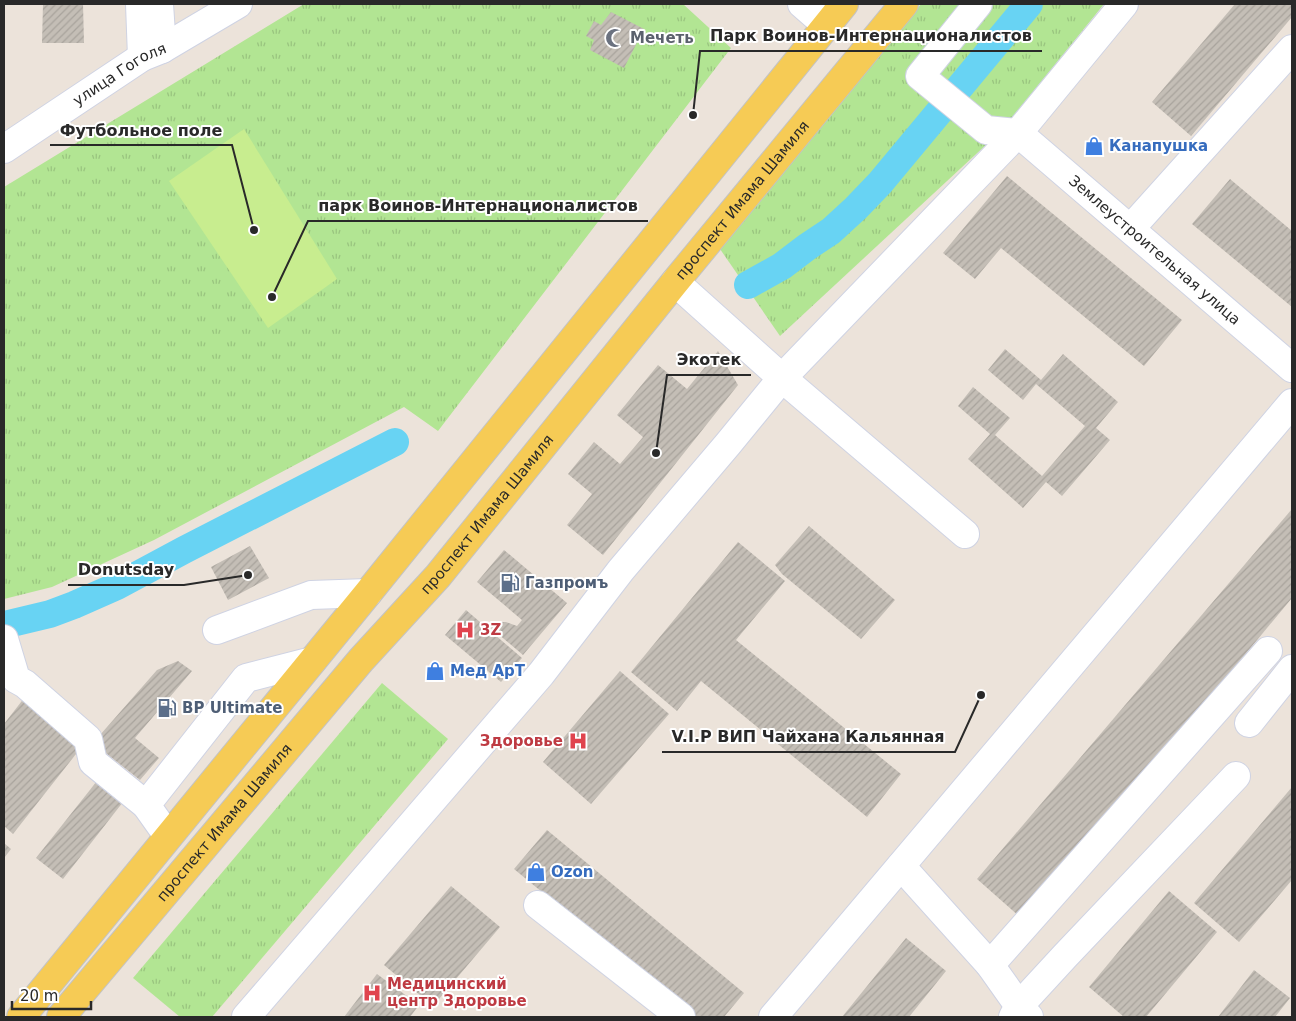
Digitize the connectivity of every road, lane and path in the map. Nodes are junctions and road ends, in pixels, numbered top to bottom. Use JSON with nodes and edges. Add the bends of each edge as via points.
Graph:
{"nodes":[{"id":1,"x":140,"y":4,"type":"edge"},
{"id":2,"x":159,"y":4,"type":"edge"},
{"id":3,"x":238,"y":4,"type":"edge"},
{"id":4,"x":802,"y":4,"type":"edge"},
{"id":5,"x":844,"y":4,"type":"edge"},
{"id":6,"x":904,"y":4,"type":"edge"},
{"id":7,"x":978,"y":4,"type":"edge"},
{"id":8,"x":1124,"y":4,"type":"edge"},
{"id":9,"x":826,"y":25,"type":"junction"},
{"id":10,"x":1292,"y":49,"type":"edge"},
{"id":11,"x":152,"y":53,"type":"junction"},
{"id":12,"x":1018,"y":133,"type":"junction"},
{"id":13,"x":4,"y":149,"type":"edge"},
{"id":14,"x":1130,"y":228,"type":"junction"},
{"id":15,"x":675,"y":282,"type":"junction"},
{"id":16,"x":1292,"y":368,"type":"edge"},
{"id":17,"x":782,"y":378,"type":"junction"},
{"id":18,"x":1292,"y":402,"type":"edge"},
{"id":19,"x":965,"y":534,"type":"dead end"},
{"id":20,"x":368,"y":593,"type":"junction"},
{"id":21,"x":217,"y":630,"type":"dead end"},
{"id":22,"x":7,"y":650,"type":"edge"},
{"id":23,"x":1268,"y":651,"type":"dead end"},
{"id":24,"x":312,"y":661,"type":"junction"},
{"id":25,"x":1292,"y":669,"type":"edge"},
{"id":26,"x":1249,"y":723,"type":"dead end"},
{"id":27,"x":1236,"y":776,"type":"dead end"},
{"id":28,"x":146,"y":805,"type":"junction"},
{"id":29,"x":168,"y":836,"type":"junction"},
{"id":30,"x":901,"y":866,"type":"junction"},
{"id":31,"x":538,"y":905,"type":"dead end"},
{"id":32,"x":990,"y":965,"type":"junction"},
{"id":33,"x":1021,"y":1013,"type":"edge"},
{"id":34,"x":21,"y":1017,"type":"edge"},
{"id":35,"x":62,"y":1017,"type":"edge"},
{"id":36,"x":246,"y":1017,"type":"edge"},
{"id":37,"x":681,"y":1017,"type":"edge"},
{"id":38,"x":772,"y":1017,"type":"edge"}],
"edges":[{"from":1,"to":11,"type":"street"},
{"from":2,"to":11,"type":"street"},
{"from":3,"to":11,"type":"street","name":"улица Гоголя"},
{"from":4,"to":9,"type":"street"},
{"from":5,"to":9,"type":"main road"},
{"from":6,"to":15,"type":"main road","name":"проспект Имама Шамиля"},
{"from":7,"to":12,"type":"street","via":[[920,76],[986,130]]},
{"from":8,"to":12,"type":"street"},
{"from":9,"to":20,"type":"main road"},
{"from":10,"to":14,"type":"street"},
{"from":11,"to":13,"type":"street","name":"улица Гоголя"},
{"from":12,"to":14,"type":"street","name":"Землеустроительная улица"},
{"from":12,"to":17,"type":"street"},
{"from":14,"to":16,"type":"street","name":"Землеустроительная улица"},
{"from":15,"to":17,"type":"street"},
{"from":15,"to":35,"type":"main road","name":"проспект Имама Шамиля","via":[[438,576],[361,660]]},
{"from":17,"to":19,"type":"street"},
{"from":17,"to":36,"type":"street","via":[[621,570],[541,674]]},
{"from":18,"to":30,"type":"street"},
{"from":20,"to":21,"type":"street","via":[[311,595]]},
{"from":20,"to":24,"type":"main road"},
{"from":22,"to":28,"type":"street","via":[[16,679],[88,740],[93,762]]},
{"from":23,"to":32,"type":"street"},
{"from":24,"to":28,"type":"street","via":[[246,678]]},
{"from":24,"to":29,"type":"main road"},
{"from":25,"to":26,"type":"street"},
{"from":27,"to":33,"type":"street"},
{"from":28,"to":29,"type":"street"},
{"from":29,"to":34,"type":"main road"},
{"from":30,"to":32,"type":"street"},
{"from":30,"to":38,"type":"street"},
{"from":31,"to":37,"type":"street"},
{"from":32,"to":33,"type":"street"}]}
